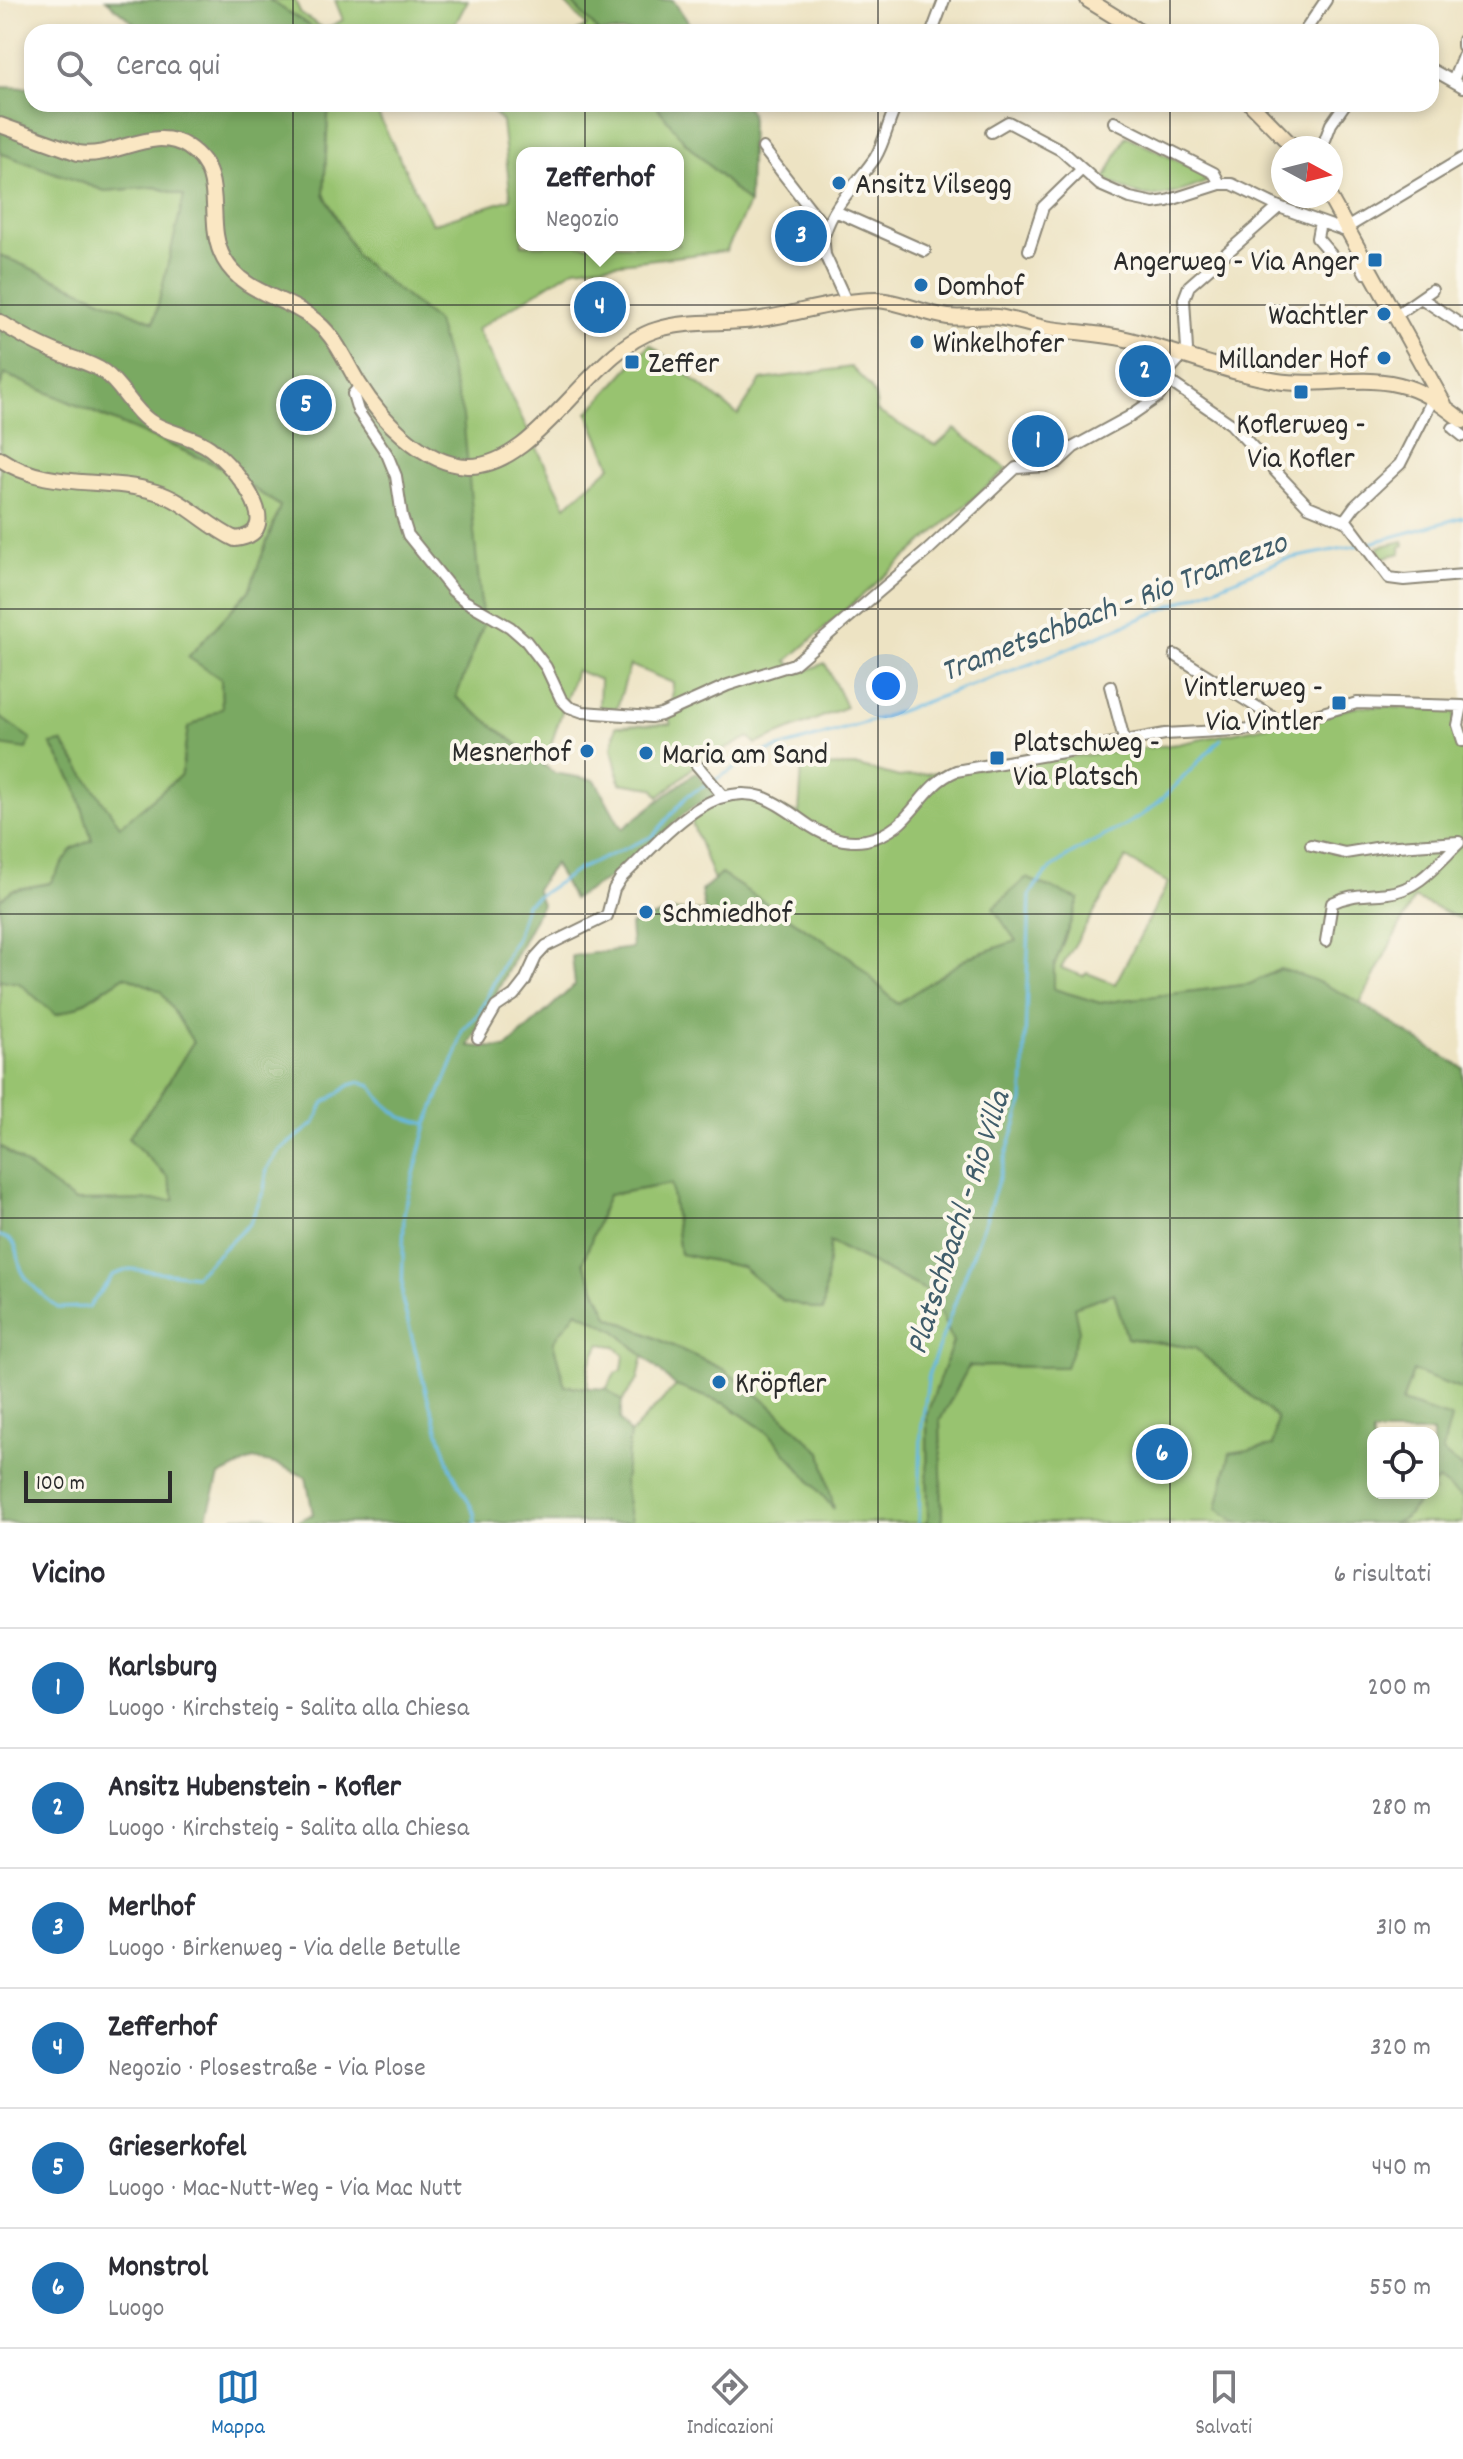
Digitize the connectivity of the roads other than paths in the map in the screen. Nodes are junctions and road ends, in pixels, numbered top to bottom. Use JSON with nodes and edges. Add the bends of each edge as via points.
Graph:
{"nodes":[{"id":1,"x":944,"y":0,"type":"edge"},
{"id":2,"x":1088,"y":0,"type":"edge"},
{"id":3,"x":1326,"y":0,"type":"edge"},
{"id":4,"x":935,"y":24,"type":"edge"},
{"id":5,"x":1127,"y":24,"type":"edge"},
{"id":6,"x":1312,"y":24,"type":"edge"},
{"id":7,"x":1463,"y":56,"type":"edge"},
{"id":8,"x":1439,"y":73,"type":"edge"},
{"id":9,"x":1453,"y":81,"type":"junction"},
{"id":10,"x":1463,"y":87,"type":"edge"},
{"id":11,"x":894,"y":112,"type":"edge"},
{"id":12,"x":1259,"y":112,"type":"edge"},
{"id":13,"x":1339,"y":112,"type":"edge"},
{"id":14,"x":1114,"y":122,"type":"dead end"},
{"id":15,"x":0,"y":125,"type":"edge"},
{"id":16,"x":991,"y":132,"type":"dead end"},
{"id":17,"x":1282,"y":136,"type":"edge"},
{"id":18,"x":1326,"y":136,"type":"edge"},
{"id":19,"x":763,"y":148,"type":"dead end"},
{"id":20,"x":1463,"y":158,"type":"edge"},
{"id":21,"x":1082,"y":169,"type":"junction"},
{"id":22,"x":1220,"y":184,"type":"junction"},
{"id":23,"x":1271,"y":203,"type":"edge"},
{"id":24,"x":1278,"y":208,"type":"edge"},
{"id":25,"x":1282,"y":208,"type":"edge"},
{"id":26,"x":1336,"y":208,"type":"edge"},
{"id":27,"x":835,"y":211,"type":"junction"},
{"id":28,"x":1320,"y":222,"type":"junction"},
{"id":29,"x":1348,"y":227,"type":"junction"},
{"id":30,"x":824,"y":235,"type":"junction"},
{"id":31,"x":1029,"y":250,"type":"dead end"},
{"id":32,"x":925,"y":251,"type":"dead end"},
{"id":33,"x":1366,"y":274,"type":"dead end"},
{"id":34,"x":1432,"y":290,"type":"dead end"},
{"id":35,"x":1421,"y":298,"type":"junction"},
{"id":36,"x":847,"y":303,"type":"junction"},
{"id":37,"x":1396,"y":315,"type":"junction"},
{"id":38,"x":0,"y":322,"type":"edge"},
{"id":39,"x":1463,"y":326,"type":"edge"},
{"id":40,"x":1183,"y":355,"type":"junction"},
{"id":41,"x":1154,"y":356,"type":"dead end"},
{"id":42,"x":1426,"y":371,"type":"junction"},
{"id":43,"x":1167,"y":376,"type":"junction"},
{"id":44,"x":360,"y":386,"type":"junction"},
{"id":45,"x":1408,"y":387,"type":"junction"},
{"id":46,"x":1440,"y":404,"type":"junction"},
{"id":47,"x":1458,"y":424,"type":"edge"},
{"id":48,"x":1463,"y":436,"type":"edge"},
{"id":49,"x":0,"y":459,"type":"edge"},
{"id":50,"x":1344,"y":521,"type":"junction"},
{"id":51,"x":1463,"y":575,"type":"edge"},
{"id":52,"x":1175,"y":655,"type":"dead end"},
{"id":53,"x":1110,"y":686,"type":"dead end"},
{"id":54,"x":1463,"y":706,"type":"edge"},
{"id":55,"x":1285,"y":725,"type":"junction"},
{"id":56,"x":1463,"y":741,"type":"edge"},
{"id":57,"x":1125,"y":743,"type":"junction"},
{"id":58,"x":700,"y":767,"type":"dead end"},
{"id":59,"x":721,"y":793,"type":"junction"},
{"id":60,"x":1461,"y":840,"type":"edge"},
{"id":61,"x":1311,"y":845,"type":"dead end"},
{"id":62,"x":1326,"y":941,"type":"dead end"},
{"id":63,"x":478,"y":1038,"type":"dead end"}],
"edges":[{"from":1,"to":4,"type":"street"},
{"from":2,"to":5,"type":"street"},
{"from":3,"to":6,"type":"street"},
{"from":7,"to":9,"type":"street"},
{"from":8,"to":9,"type":"street"},
{"from":9,"to":10,"type":"street"},
{"from":11,"to":27,"type":"street","via":[[877,156]]},
{"from":12,"to":17,"type":"street"},
{"from":13,"to":18,"type":"street"},
{"from":14,"to":22,"type":"street","via":[[1214,173]]},
{"from":15,"to":44,"type":"street","via":[[91,155],[156,138],[187,146],[208,168],[214,184],[217,245],[228,266],[248,285],[321,325]]},
{"from":16,"to":21,"type":"street","via":[[1008,122],[1061,150]]},
{"from":19,"to":30,"type":"street","via":[[818,216]]},
{"from":20,"to":29,"type":"street"},
{"from":21,"to":22,"type":"street","via":[[1100,185],[1154,203]]},
{"from":21,"to":31,"type":"street","via":[[1043,207]]},
{"from":22,"to":23,"type":"street","via":[[1232,184]]},
{"from":24,"to":40,"type":"street","via":[[1189,286],[1184,299],[1188,345]]},
{"from":25,"to":28,"type":"street"},
{"from":26,"to":29,"type":"street"},
{"from":27,"to":30,"type":"street"},
{"from":27,"to":32,"type":"street"},
{"from":28,"to":29,"type":"street"},
{"from":28,"to":33,"type":"street","via":[[1317,238],[1336,260],[1360,263]]},
{"from":29,"to":37,"type":"street"},
{"from":30,"to":36,"type":"street","via":[[825,255]]},
{"from":34,"to":35,"type":"street"},
{"from":35,"to":37,"type":"street"},
{"from":35,"to":39,"type":"street"},
{"from":36,"to":40,"type":"street","via":[[882,301],[945,317],[996,317],[1131,340]]},
{"from":36,"to":44,"type":"street","via":[[646,333],[514,451],[479,465],[452,464],[429,454],[393,425]]},
{"from":37,"to":42,"type":"street"},
{"from":38,"to":49,"type":"street","via":[[105,373],[149,421],[219,455],[247,488],[258,524],[245,538],[235,539],[160,493],[45,479]]},
{"from":40,"to":43,"type":"street"},
{"from":40,"to":45,"type":"street","via":[[1276,381],[1378,381]]},
{"from":41,"to":43,"type":"street"},
{"from":42,"to":45,"type":"street"},
{"from":42,"to":46,"type":"street"},
{"from":43,"to":44,"type":"street","via":[[1159,396],[1058,462],[1016,468],[794,664],[728,685],[661,715],[628,717],[569,707],[526,641],[453,591],[408,535],[396,476],[358,411],[353,394]]},
{"from":43,"to":50,"type":"street","via":[[1231,424],[1308,506]]},
{"from":45,"to":46,"type":"street"},
{"from":46,"to":47,"type":"street"},
{"from":46,"to":50,"type":"street","via":[[1400,464]]},
{"from":47,"to":48,"type":"street"},
{"from":50,"to":51,"type":"street","via":[[1394,580]]},
{"from":52,"to":55,"type":"street"},
{"from":53,"to":57,"type":"street"},
{"from":54,"to":55,"type":"street","via":[[1357,703]]},
{"from":54,"to":56,"type":"street","via":[[1458,725]]},
{"from":55,"to":57,"type":"street","via":[[1177,733]]},
{"from":57,"to":59,"type":"street","via":[[956,771],[938,781],[895,829],[863,841],[839,840],[816,831],[760,796]]},
{"from":58,"to":59,"type":"street"},
{"from":59,"to":63,"type":"street","via":[[690,813],[621,878],[607,916],[540,952],[525,981],[496,1007]]},
{"from":60,"to":61,"type":"street","via":[[1345,853]]},
{"from":60,"to":62,"type":"street","via":[[1415,885],[1332,903]]}]}
